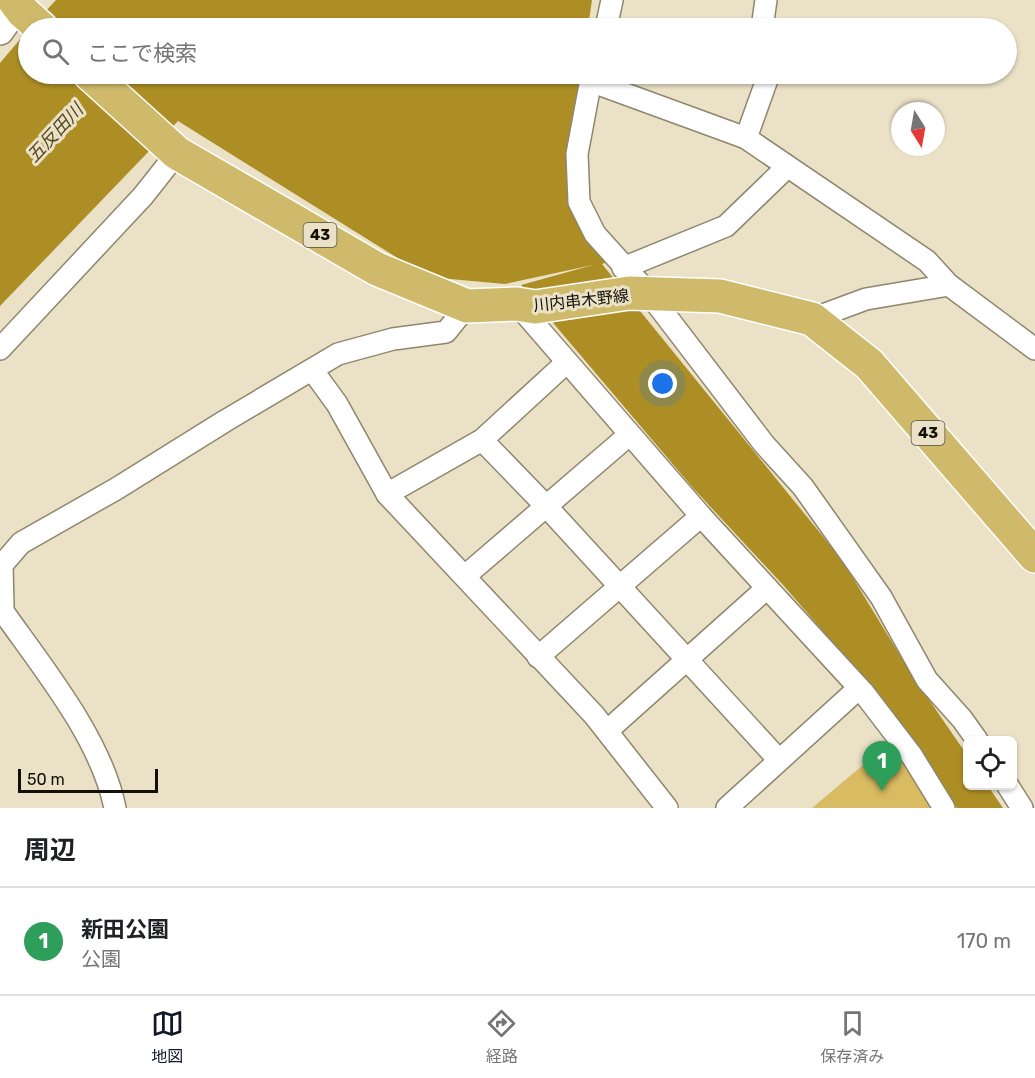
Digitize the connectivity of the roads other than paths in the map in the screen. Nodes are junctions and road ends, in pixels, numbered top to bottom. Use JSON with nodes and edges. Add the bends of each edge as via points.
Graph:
{"nodes":[{"id":1,"x":612,"y":0,"type":"edge"},
{"id":2,"x":766,"y":0,"type":"edge"},
{"id":3,"x":608,"y":18,"type":"edge"},
{"id":4,"x":763,"y":18,"type":"edge"},
{"id":5,"x":101,"y":84,"type":"edge"},
{"id":6,"x":590,"y":84,"type":"edge"},
{"id":7,"x":609,"y":84,"type":"edge"},
{"id":8,"x":765,"y":84,"type":"edge"},
{"id":9,"x":746,"y":138,"type":"junction"},
{"id":10,"x":173,"y":149,"type":"junction"},
{"id":11,"x":787,"y":167,"type":"junction"},
{"id":12,"x":634,"y":285,"type":"junction"},
{"id":13,"x":949,"y":285,"type":"junction"},
{"id":14,"x":526,"y":305,"type":"junction"},
{"id":15,"x":467,"y":306,"type":"junction"},
{"id":16,"x":812,"y":319,"type":"junction"},
{"id":17,"x":0,"y":349,"type":"edge"},
{"id":18,"x":1035,"y":349,"type":"edge"},
{"id":19,"x":567,"y":362,"type":"junction"},
{"id":20,"x":313,"y":371,"type":"junction"},
{"id":21,"x":629,"y":435,"type":"junction"},
{"id":22,"x":482,"y":440,"type":"junction"},
{"id":23,"x":387,"y":494,"type":"junction"},
{"id":24,"x":546,"y":506,"type":"junction"},
{"id":25,"x":701,"y":516,"type":"junction"},
{"id":26,"x":1035,"y":556,"type":"edge"},
{"id":27,"x":1,"y":567,"type":"edge"},
{"id":28,"x":465,"y":576,"type":"junction"},
{"id":29,"x":620,"y":585,"type":"junction"},
{"id":30,"x":767,"y":588,"type":"junction"},
{"id":31,"x":1,"y":611,"type":"edge"},
{"id":32,"x":538,"y":657,"type":"junction"},
{"id":33,"x":686,"y":659,"type":"junction"},
{"id":34,"x":859,"y":688,"type":"junction"},
{"id":35,"x":607,"y":731,"type":"junction"},
{"id":36,"x":973,"y":736,"type":"edge"},
{"id":37,"x":779,"y":760,"type":"junction"},
{"id":38,"x":1011,"y":790,"type":"edge"},
{"id":39,"x":115,"y":808,"type":"edge"},
{"id":40,"x":668,"y":808,"type":"edge"},
{"id":41,"x":727,"y":808,"type":"edge"},
{"id":42,"x":944,"y":808,"type":"edge"},
{"id":43,"x":1022,"y":808,"type":"edge"}],
"edges":[{"from":1,"to":3,"type":"street"},
{"from":2,"to":4,"type":"street"},
{"from":5,"to":10,"type":"main road","name":"川内串木野線","number":"43"},
{"from":6,"to":12,"type":"street","via":[[577,154],[579,202],[595,234]]},
{"from":7,"to":9,"type":"street"},
{"from":8,"to":9,"type":"street"},
{"from":9,"to":11,"type":"street"},
{"from":10,"to":15,"type":"main road","name":"川内串木野線","number":"43","via":[[377,269]]},
{"from":10,"to":17,"type":"street","via":[[143,196]]},
{"from":11,"to":12,"type":"street","via":[[726,226]]},
{"from":11,"to":13,"type":"street","via":[[927,261]]},
{"from":12,"to":14,"type":"main road","name":"川内串木野線","number":"43"},
{"from":12,"to":16,"type":"main road","name":"川内串木野線","number":"43","via":[[720,296]]},
{"from":12,"to":36,"type":"street","via":[[803,487],[881,597],[927,680]]},
{"from":13,"to":16,"type":"street","via":[[866,299]]},
{"from":13,"to":18,"type":"street"},
{"from":14,"to":15,"type":"main road","name":"川内串木野線","number":"43"},
{"from":14,"to":19,"type":"street"},
{"from":15,"to":20,"type":"street","via":[[446,332],[393,339],[338,354]]},
{"from":16,"to":26,"type":"main road","name":"川内串木野線","number":"43","via":[[869,364]]},
{"from":19,"to":21,"type":"street"},
{"from":19,"to":22,"type":"street"},
{"from":20,"to":23,"type":"street","via":[[337,404]]},
{"from":20,"to":27,"type":"street","via":[[21,543]]},
{"from":21,"to":24,"type":"street"},
{"from":21,"to":25,"type":"street"},
{"from":22,"to":23,"type":"street"},
{"from":22,"to":24,"type":"street"},
{"from":23,"to":28,"type":"street"},
{"from":24,"to":28,"type":"street"},
{"from":24,"to":29,"type":"street"},
{"from":25,"to":29,"type":"street"},
{"from":25,"to":30,"type":"street"},
{"from":27,"to":31,"type":"street"},
{"from":28,"to":32,"type":"street"},
{"from":29,"to":32,"type":"street"},
{"from":29,"to":33,"type":"street"},
{"from":30,"to":33,"type":"street"},
{"from":30,"to":34,"type":"street"},
{"from":31,"to":39,"type":"street","via":[[65,699],[104,770]]},
{"from":32,"to":35,"type":"street"},
{"from":33,"to":35,"type":"street"},
{"from":33,"to":37,"type":"street"},
{"from":34,"to":37,"type":"street"},
{"from":34,"to":42,"type":"street","via":[[912,756]]},
{"from":35,"to":40,"type":"street"},
{"from":37,"to":41,"type":"street"},
{"from":38,"to":43,"type":"street"}]}
